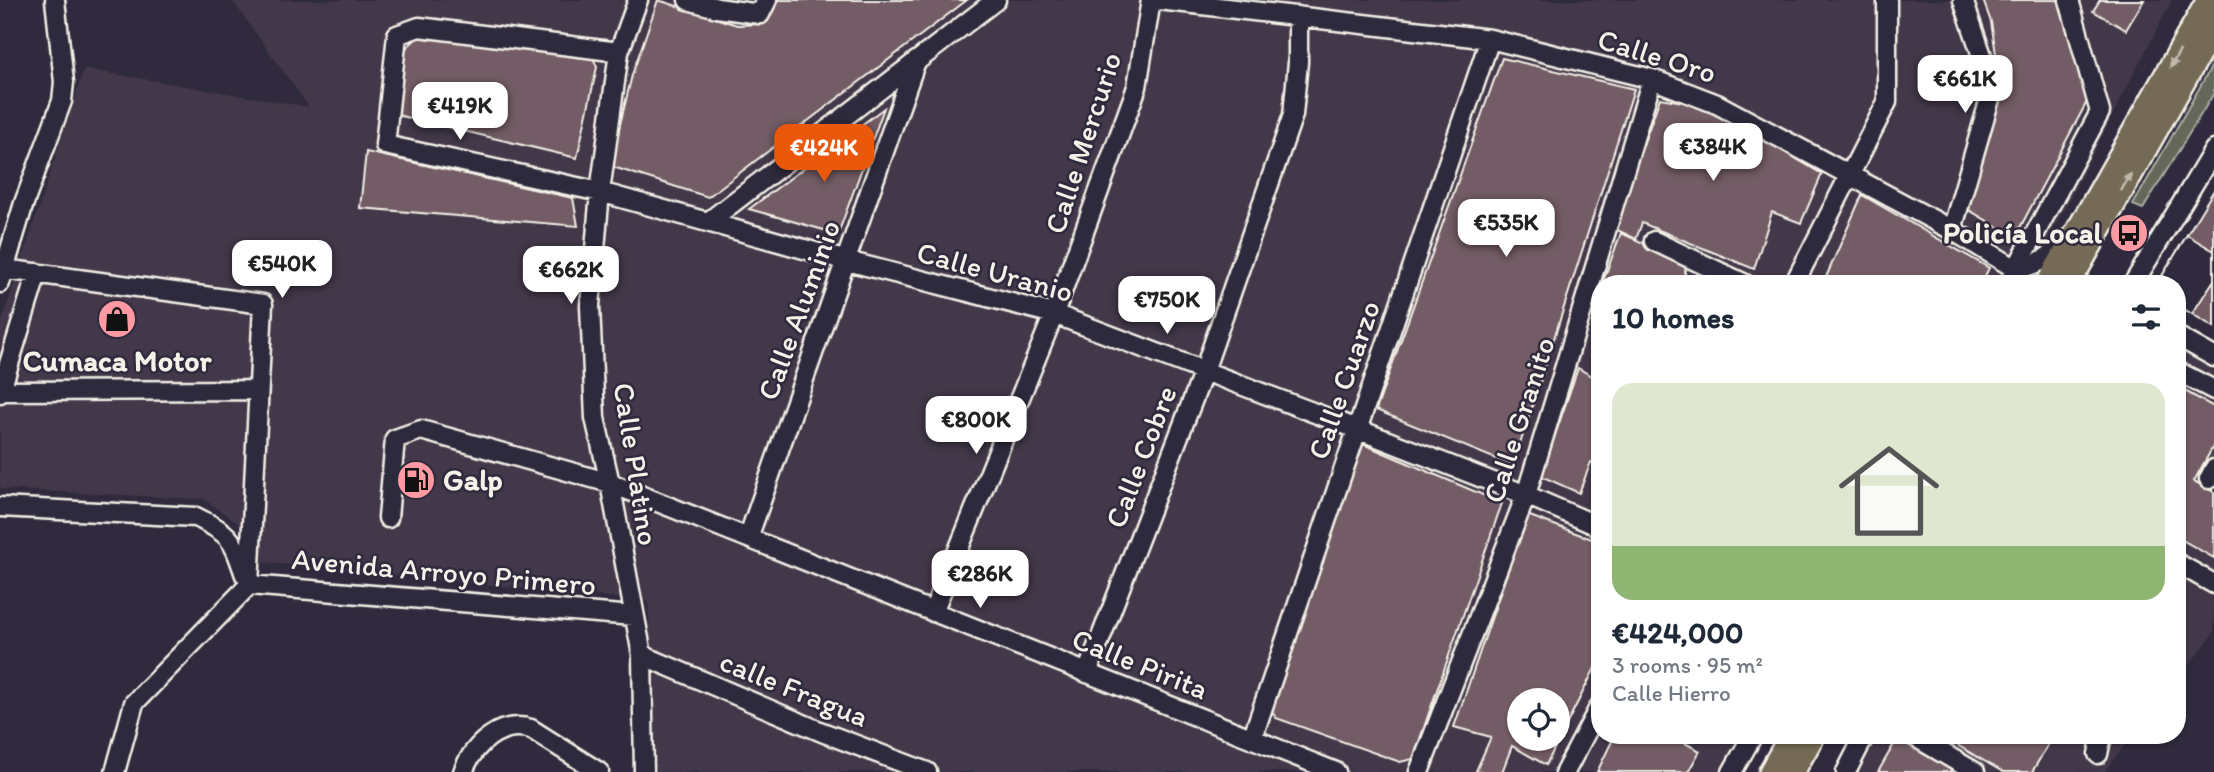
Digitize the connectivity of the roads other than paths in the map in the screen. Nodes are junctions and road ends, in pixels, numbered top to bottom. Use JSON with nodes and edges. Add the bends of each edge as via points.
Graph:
{"nodes":[{"id":1,"x":55,"y":0,"type":"edge"},
{"id":2,"x":638,"y":0,"type":"edge"},
{"id":3,"x":688,"y":0,"type":"edge"},
{"id":4,"x":767,"y":0,"type":"edge"},
{"id":5,"x":996,"y":0,"type":"edge"},
{"id":6,"x":1151,"y":0,"type":"edge"},
{"id":7,"x":1159,"y":0,"type":"edge"},
{"id":8,"x":1887,"y":0,"type":"edge"},
{"id":9,"x":1963,"y":0,"type":"edge"},
{"id":10,"x":2069,"y":0,"type":"edge"},
{"id":11,"x":2208,"y":0,"type":"edge"},
{"id":12,"x":1247,"y":5,"type":"edge"},
{"id":13,"x":1298,"y":16,"type":"junction"},
{"id":14,"x":2214,"y":27,"type":"edge"},
{"id":15,"x":1490,"y":39,"type":"junction"},
{"id":16,"x":619,"y":52,"type":"junction"},
{"id":17,"x":916,"y":61,"type":"junction"},
{"id":18,"x":1653,"y":79,"type":"junction"},
{"id":19,"x":2214,"y":150,"type":"edge"},
{"id":20,"x":1848,"y":175,"type":"junction"},
{"id":21,"x":600,"y":192,"type":"junction"},
{"id":22,"x":2093,"y":206,"type":"junction"},
{"id":23,"x":708,"y":222,"type":"junction"},
{"id":24,"x":1952,"y":230,"type":"junction"},
{"id":25,"x":1654,"y":241,"type":"dead end"},
{"id":26,"x":847,"y":261,"type":"junction"},
{"id":27,"x":37,"y":273,"type":"junction"},
{"id":28,"x":1593,"y":275,"type":"edge"},
{"id":29,"x":1726,"y":275,"type":"edge"},
{"id":30,"x":1798,"y":275,"type":"edge"},
{"id":31,"x":2011,"y":275,"type":"edge"},
{"id":32,"x":2013,"y":275,"type":"edge"},
{"id":33,"x":2014,"y":275,"type":"edge"},
{"id":34,"x":2053,"y":275,"type":"edge"},
{"id":35,"x":2072,"y":275,"type":"edge"},
{"id":36,"x":2138,"y":275,"type":"edge"},
{"id":37,"x":2,"y":276,"type":"edge"},
{"id":38,"x":1591,"y":282,"type":"edge"},
{"id":39,"x":1054,"y":314,"type":"junction"},
{"id":40,"x":2186,"y":341,"type":"edge"},
{"id":41,"x":2214,"y":356,"type":"edge"},
{"id":42,"x":1204,"y":371,"type":"junction"},
{"id":43,"x":2186,"y":377,"type":"edge"},
{"id":44,"x":258,"y":390,"type":"junction"},
{"id":45,"x":2214,"y":390,"type":"edge"},
{"id":46,"x":0,"y":392,"type":"edge"},
{"id":47,"x":1357,"y":429,"type":"junction"},
{"id":48,"x":610,"y":483,"type":"junction"},
{"id":49,"x":1526,"y":495,"type":"junction"},
{"id":50,"x":0,"y":508,"type":"edge"},
{"id":51,"x":388,"y":518,"type":"dead end"},
{"id":52,"x":1591,"y":523,"type":"edge"},
{"id":53,"x":748,"y":538,"type":"junction"},
{"id":54,"x":2186,"y":568,"type":"edge"},
{"id":55,"x":249,"y":584,"type":"junction"},
{"id":56,"x":2214,"y":584,"type":"edge"},
{"id":57,"x":933,"y":612,"type":"junction"},
{"id":58,"x":634,"y":616,"type":"junction"},
{"id":59,"x":642,"y":655,"type":"junction"},
{"id":60,"x":1087,"y":673,"type":"junction"},
{"id":61,"x":1591,"y":723,"type":"edge"},
{"id":62,"x":1252,"y":738,"type":"junction"},
{"id":63,"x":1749,"y":744,"type":"edge"},
{"id":64,"x":1788,"y":744,"type":"edge"},
{"id":65,"x":1807,"y":744,"type":"edge"},
{"id":66,"x":1860,"y":744,"type":"edge"},
{"id":67,"x":1927,"y":744,"type":"edge"},
{"id":68,"x":2100,"y":744,"type":"edge"},
{"id":69,"x":2098,"y":754,"type":"dead end"},
{"id":70,"x":649,"y":770,"type":"edge"},
{"id":71,"x":596,"y":771,"type":"edge"},
{"id":72,"x":115,"y":772,"type":"edge"},
{"id":73,"x":463,"y":772,"type":"edge"},
{"id":74,"x":927,"y":772,"type":"edge"},
{"id":75,"x":1336,"y":772,"type":"edge"},
{"id":76,"x":1419,"y":772,"type":"edge"},
{"id":77,"x":1565,"y":772,"type":"edge"},
{"id":78,"x":1732,"y":772,"type":"edge"},
{"id":79,"x":1771,"y":772,"type":"edge"},
{"id":80,"x":1792,"y":772,"type":"edge"},
{"id":81,"x":1846,"y":772,"type":"edge"},
{"id":82,"x":1975,"y":772,"type":"edge"}],
"edges":[{"from":1,"to":37,"type":"street","via":[[63,95]]},
{"from":2,"to":16,"type":"street","name":"Calle Platino"},
{"from":3,"to":4,"type":"street","via":[[760,14]]},
{"from":5,"to":17,"type":"street"},
{"from":6,"to":39,"type":"street","name":"Calle Mercurio","via":[[1137,87]]},
{"from":7,"to":12,"type":"street","name":"Calle Oro"},
{"from":8,"to":20,"type":"street","via":[[1886,102]]},
{"from":9,"to":24,"type":"street","via":[[1993,88]]},
{"from":10,"to":32,"type":"street","via":[[2100,111]]},
{"from":11,"to":22,"type":"main road","one_way":true},
{"from":12,"to":13,"type":"street","name":"Calle Oro"},
{"from":13,"to":15,"type":"street","name":"Calle Oro"},
{"from":13,"to":42,"type":"street","name":"Calle Cobre","via":[[1293,115]]},
{"from":35,"to":14,"type":"main road","one_way":true},
{"from":15,"to":18,"type":"street","name":"Calle Oro"},
{"from":15,"to":47,"type":"street","name":"Calle Cuarzo"},
{"from":16,"to":21,"type":"street","name":"Calle Platino"},
{"from":16,"to":21,"type":"street","name":"Calle Uranio","via":[[419,27],[397,36],[385,145]]},
{"from":17,"to":23,"type":"street"},
{"from":17,"to":26,"type":"street","name":"Calle Aluminio"},
{"from":18,"to":20,"type":"street","name":"Calle Oro","via":[[1717,104]]},
{"from":18,"to":28,"type":"street","name":"Calle Granito"},
{"from":19,"to":36,"type":"street"},
{"from":20,"to":24,"type":"street","name":"Calle Oro"},
{"from":20,"to":30,"type":"street"},
{"from":21,"to":23,"type":"street","name":"Calle Uranio"},
{"from":21,"to":48,"type":"street","name":"Calle Platino","via":[[590,306],[595,418]]},
{"from":22,"to":33,"type":"street","via":[[2056,252]]},
{"from":22,"to":34,"type":"main road"},
{"from":23,"to":26,"type":"street","name":"Calle Uranio"},
{"from":24,"to":31,"type":"street","name":"Calle Oro"},
{"from":25,"to":29,"type":"street"},
{"from":26,"to":39,"type":"street","name":"Calle Uranio"},
{"from":26,"to":53,"type":"street","name":"Calle Aluminio"},
{"from":27,"to":37,"type":"street"},
{"from":27,"to":44,"type":"street","via":[[263,303]]},
{"from":27,"to":46,"type":"street"},
{"from":38,"to":49,"type":"street","name":"Calle Granito"},
{"from":39,"to":42,"type":"street","name":"Calle Uranio"},
{"from":39,"to":57,"type":"street","name":"Calle Mercurio"},
{"from":40,"to":41,"type":"street"},
{"from":42,"to":47,"type":"street","name":"Calle Uranio"},
{"from":42,"to":60,"type":"street","name":"Calle Cobre"},
{"from":43,"to":45,"type":"street"},
{"from":44,"to":46,"type":"street"},
{"from":44,"to":55,"type":"street"},
{"from":47,"to":49,"type":"street","name":"Calle Uranio"},
{"from":47,"to":62,"type":"street","name":"Calle Cuarzo"},
{"from":48,"to":51,"type":"street","name":"Calle Pirita","via":[[421,430],[395,439]]},
{"from":48,"to":53,"type":"street","name":"Calle Pirita"},
{"from":48,"to":58,"type":"street","name":"Calle Platino"},
{"from":49,"to":52,"type":"street","name":"Calle Uranio"},
{"from":49,"to":76,"type":"street","name":"Calle Granito"},
{"from":50,"to":55,"type":"street","name":"Avenida Arroyo Primero","via":[[196,517],[234,542]]},
{"from":53,"to":57,"type":"street","name":"Calle Pirita"},
{"from":54,"to":56,"type":"street"},
{"from":55,"to":58,"type":"street","name":"Avenida Arroyo Primero"},
{"from":55,"to":72,"type":"street","name":"Avenida Arroyo Primero","via":[[134,703]]},
{"from":57,"to":60,"type":"street","name":"Calle Pirita"},
{"from":58,"to":59,"type":"street","name":"Calle Platino"},
{"from":59,"to":70,"type":"street","name":"Calle Platino"},
{"from":59,"to":74,"type":"street","name":"calle Fragua"},
{"from":60,"to":62,"type":"street","name":"Calle Pirita"},
{"from":61,"to":77,"type":"street"},
{"from":62,"to":75,"type":"street","name":"Calle Pirita"},
{"from":63,"to":78,"type":"street"},
{"from":64,"to":79,"type":"main road"},
{"from":65,"to":80,"type":"main road"},
{"from":66,"to":81,"type":"street"},
{"from":67,"to":82,"type":"street"},
{"from":68,"to":69,"type":"street"},
{"from":71,"to":73,"type":"street","via":[[520,726],[480,743]]}]}
